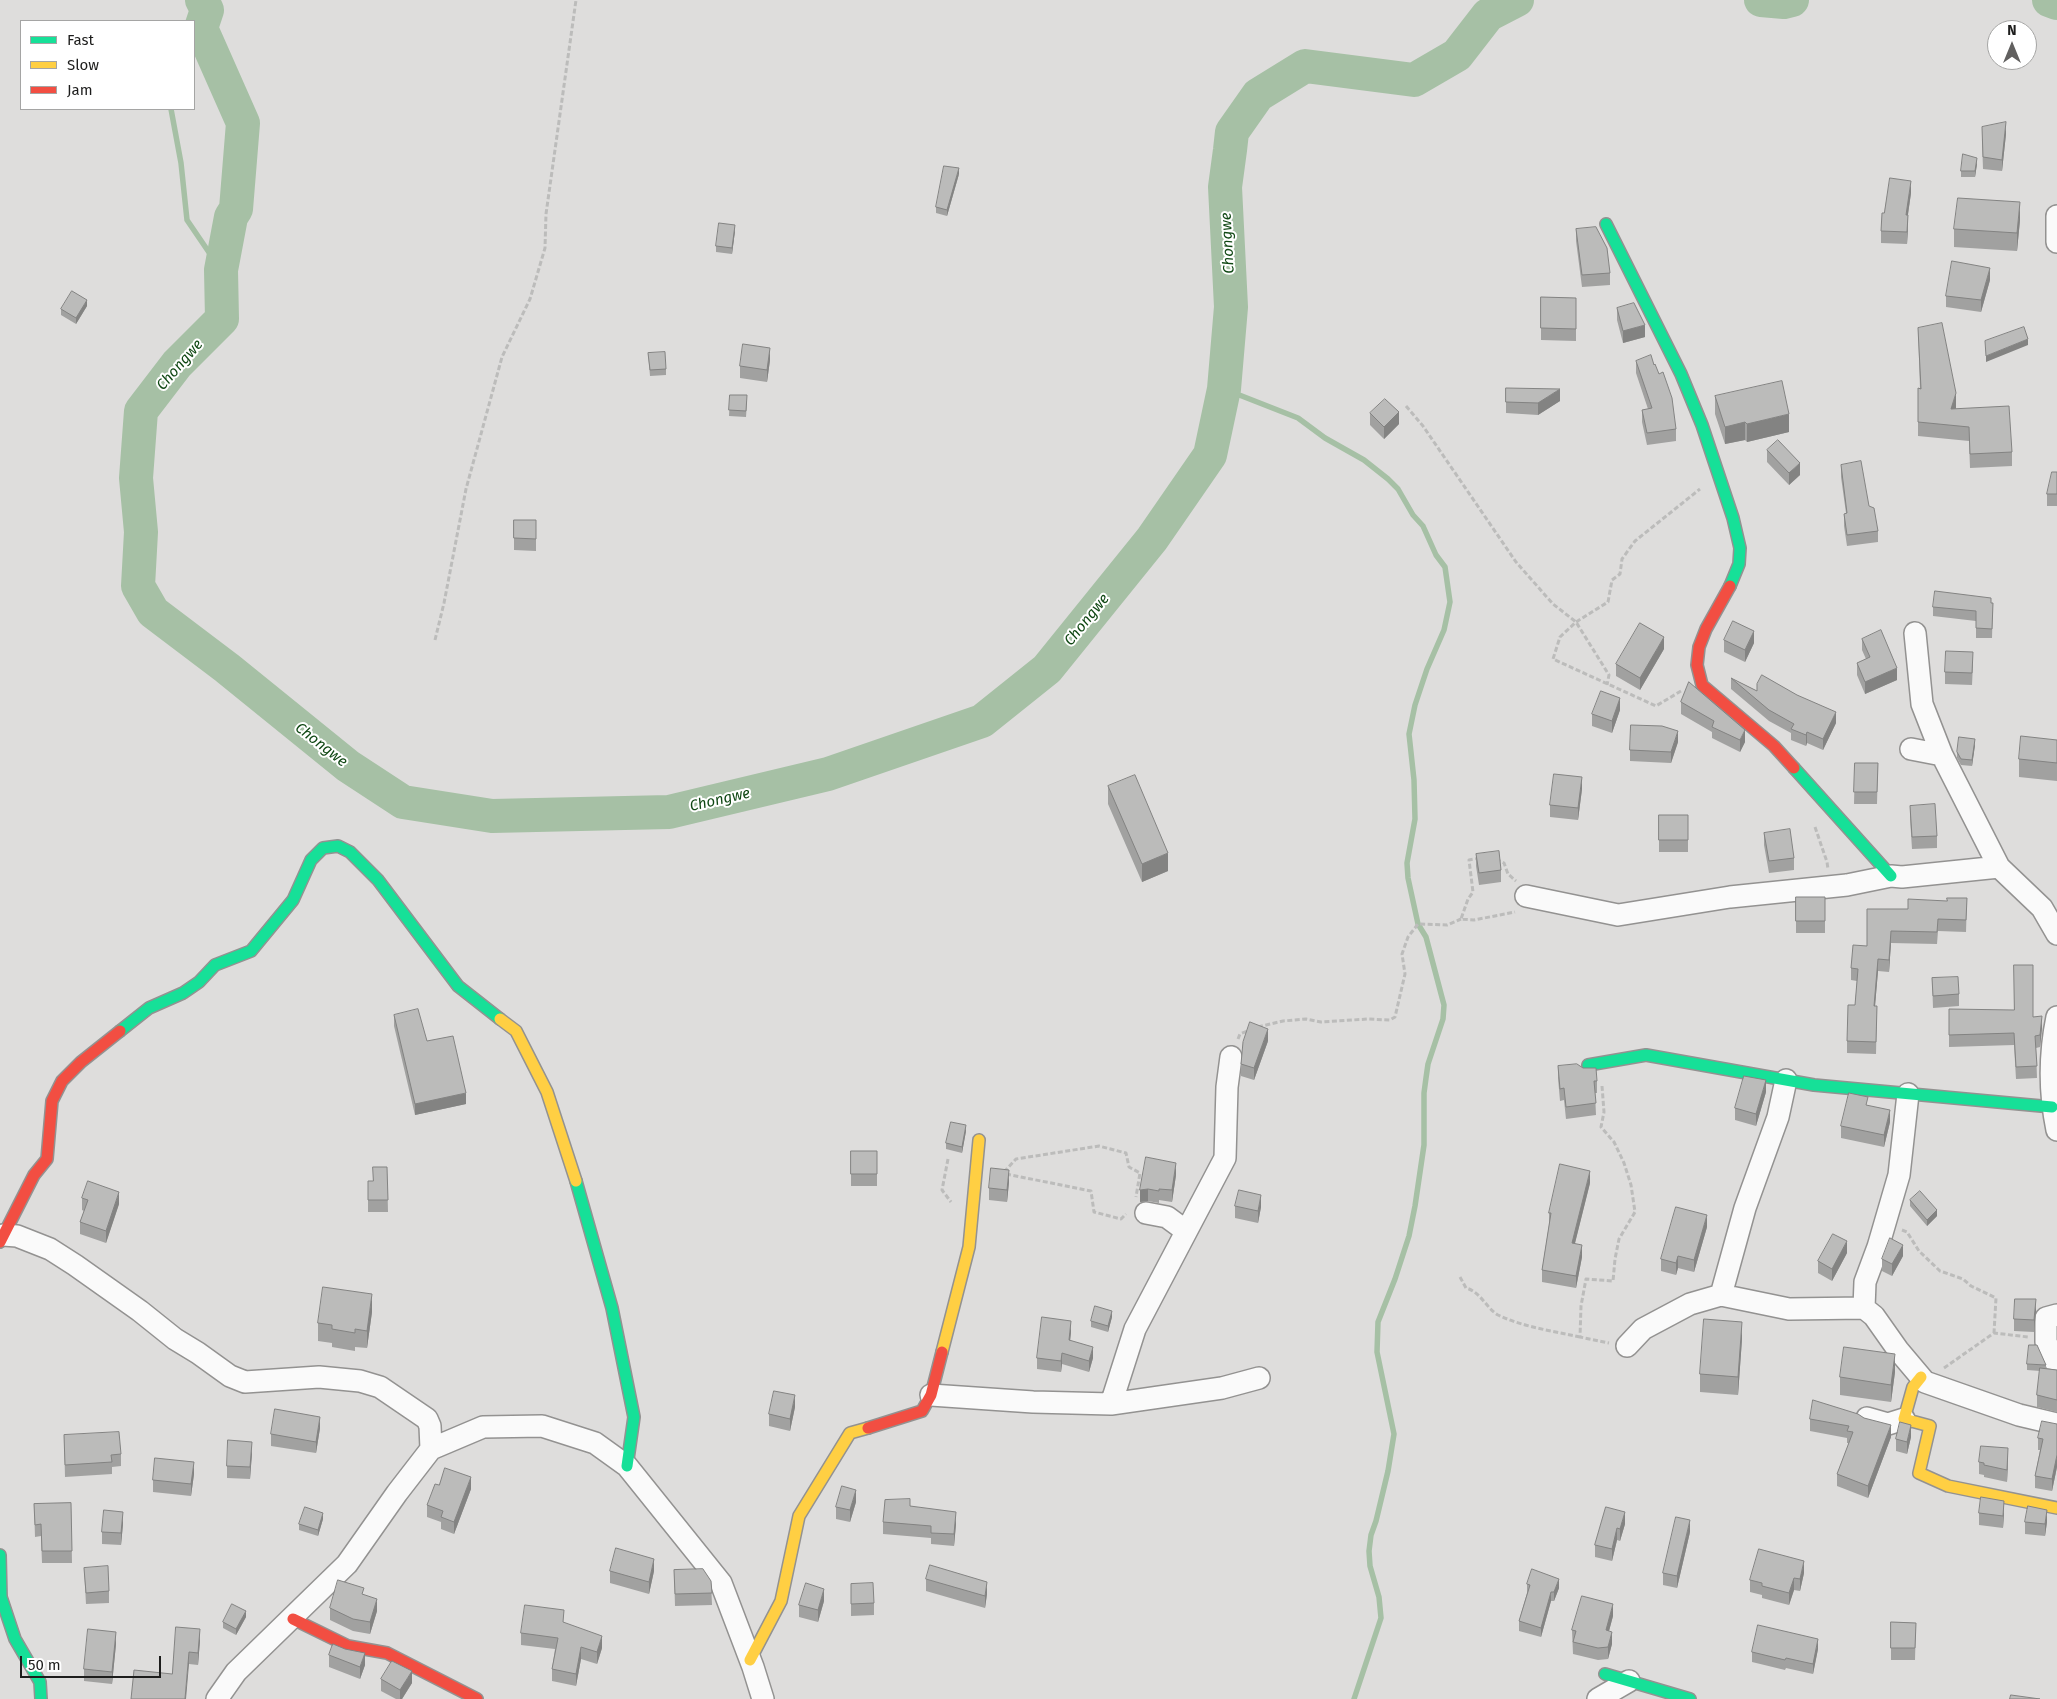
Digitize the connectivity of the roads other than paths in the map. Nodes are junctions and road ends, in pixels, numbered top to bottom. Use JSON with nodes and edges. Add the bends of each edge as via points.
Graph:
{"nodes":[{"id":1,"x":2057,"y":216,"type":"edge"},
{"id":2,"x":1606,"y":224,"type":"dead end"},
{"id":3,"x":2057,"y":242,"type":"edge"},
{"id":4,"x":1914,"y":633,"type":"dead end"},
{"id":5,"x":1911,"y":749,"type":"dead end"},
{"id":6,"x":1942,"y":755,"type":"junction"},
{"id":7,"x":2000,"y":867,"type":"junction"},
{"id":8,"x":1891,"y":876,"type":"junction"},
{"id":9,"x":1534,"y":898,"type":"road end"},
{"id":10,"x":2057,"y":934,"type":"edge"},
{"id":11,"x":2057,"y":1017,"type":"edge"},
{"id":12,"x":1231,"y":1057,"type":"road end"},
{"id":13,"x":1588,"y":1065,"type":"road end"},
{"id":14,"x":1786,"y":1080,"type":"junction"},
{"id":15,"x":1908,"y":1094,"type":"junction"},
{"id":16,"x":2052,"y":1107,"type":"junction"},
{"id":17,"x":2057,"y":1130,"type":"edge"},
{"id":18,"x":979,"y":1140,"type":"dead end"},
{"id":19,"x":1140,"y":1210,"type":"road end"},
{"id":20,"x":1186,"y":1232,"type":"junction"},
{"id":21,"x":1,"y":1238,"type":"edge"},
{"id":22,"x":1721,"y":1295,"type":"junction"},
{"id":23,"x":1864,"y":1308,"type":"junction"},
{"id":24,"x":2057,"y":1315,"type":"edge"},
{"id":25,"x":1626,"y":1346,"type":"road end"},
{"id":26,"x":2057,"y":1364,"type":"edge"},
{"id":27,"x":1259,"y":1378,"type":"dead end"},
{"id":28,"x":1923,"y":1379,"type":"junction"},
{"id":29,"x":931,"y":1395,"type":"junction"},
{"id":30,"x":1111,"y":1404,"type":"junction"},
{"id":31,"x":1867,"y":1418,"type":"edge"},
{"id":32,"x":1904,"y":1419,"type":"junction"},
{"id":33,"x":2057,"y":1424,"type":"edge"},
{"id":34,"x":431,"y":1449,"type":"junction"},
{"id":35,"x":627,"y":1466,"type":"junction"},
{"id":36,"x":2057,"y":1508,"type":"edge"},
{"id":37,"x":0,"y":1555,"type":"edge"},
{"id":38,"x":293,"y":1619,"type":"junction"},
{"id":39,"x":750,"y":1660,"type":"junction"},
{"id":40,"x":1605,"y":1674,"type":"dead end"},
{"id":41,"x":1629,"y":1681,"type":"junction"},
{"id":42,"x":41,"y":1699,"type":"edge"},
{"id":43,"x":217,"y":1699,"type":"edge"},
{"id":44,"x":477,"y":1699,"type":"edge"},
{"id":45,"x":763,"y":1699,"type":"edge"},
{"id":46,"x":1598,"y":1699,"type":"edge"},
{"id":47,"x":1690,"y":1699,"type":"edge"}],
"edges":[{"from":1,"to":3,"type":"street"},
{"from":2,"to":8,"type":"street","via":[[1697,411],[1740,548],[1740,562],[1732,583],[1708,622],[1701,644],[1697,664],[1702,685],[1774,746]]},
{"from":4,"to":6,"type":"street","via":[[1922,704]]},
{"from":5,"to":6,"type":"street"},
{"from":6,"to":7,"type":"street"},
{"from":7,"to":8,"type":"street"},
{"from":7,"to":10,"type":"street","via":[[2042,908]]},
{"from":8,"to":9,"type":"street","via":[[1848,885],[1730,897],[1618,915]]},
{"from":11,"to":16,"type":"street","via":[[2051,1048]]},
{"from":12,"to":20,"type":"street","via":[[1225,1158]]},
{"from":13,"to":14,"type":"street","via":[[1646,1055]]},
{"from":14,"to":15,"type":"street"},
{"from":14,"to":22,"type":"street","via":[[1778,1117],[1745,1208]]},
{"from":15,"to":16,"type":"street"},
{"from":15,"to":23,"type":"street","via":[[1899,1176],[1865,1282]]},
{"from":16,"to":17,"type":"street"},
{"from":18,"to":29,"type":"street","via":[[969,1247]]},
{"from":19,"to":20,"type":"street","via":[[1167,1217]]},
{"from":20,"to":30,"type":"street","via":[[1135,1329]]},
{"from":21,"to":34,"type":"street","via":[[17,1236],[58,1254],[175,1339],[230,1376],[245,1382],[320,1378],[360,1381],[380,1388],[427,1419]]},
{"from":21,"to":35,"type":"street","via":[[34,1175],[47,1159],[52,1101],[62,1081],[149,1008],[183,993],[215,965],[251,951],[293,900],[311,860],[323,848],[338,846],[350,852],[378,880],[458,986],[516,1031],[547,1092],[585,1208],[612,1308],[634,1417]]},
{"from":22,"to":23,"type":"street","via":[[1789,1309]]},
{"from":22,"to":25,"type":"street","via":[[1690,1304],[1643,1329]]},
{"from":23,"to":28,"type":"street","via":[[1874,1316]]},
{"from":24,"to":26,"type":"street","via":[[2046,1318],[2046,1342]]},
{"from":27,"to":30,"type":"street","via":[[1222,1388]]},
{"from":28,"to":32,"type":"street","via":[[1913,1387]]},
{"from":28,"to":33,"type":"street","via":[[2019,1415]]},
{"from":29,"to":30,"type":"street"},
{"from":29,"to":39,"type":"street","via":[[922,1411],[850,1433],[799,1516],[781,1601]]},
{"from":31,"to":32,"type":"street","via":[[1888,1424]]},
{"from":32,"to":36,"type":"street","via":[[1930,1426],[1919,1474],[1948,1486]]},
{"from":34,"to":35,"type":"street","via":[[483,1427],[542,1426],[595,1443]]},
{"from":34,"to":38,"type":"street","via":[[347,1564]]},
{"from":35,"to":39,"type":"street","via":[[721,1583]]},
{"from":37,"to":42,"type":"street","via":[[1,1597],[15,1639],[40,1682]]},
{"from":38,"to":43,"type":"street","via":[[236,1672]]},
{"from":38,"to":44,"type":"street","via":[[348,1646],[387,1653]]},
{"from":39,"to":45,"type":"street"},
{"from":40,"to":41,"type":"street"},
{"from":41,"to":46,"type":"street"},
{"from":41,"to":47,"type":"street"}]}
